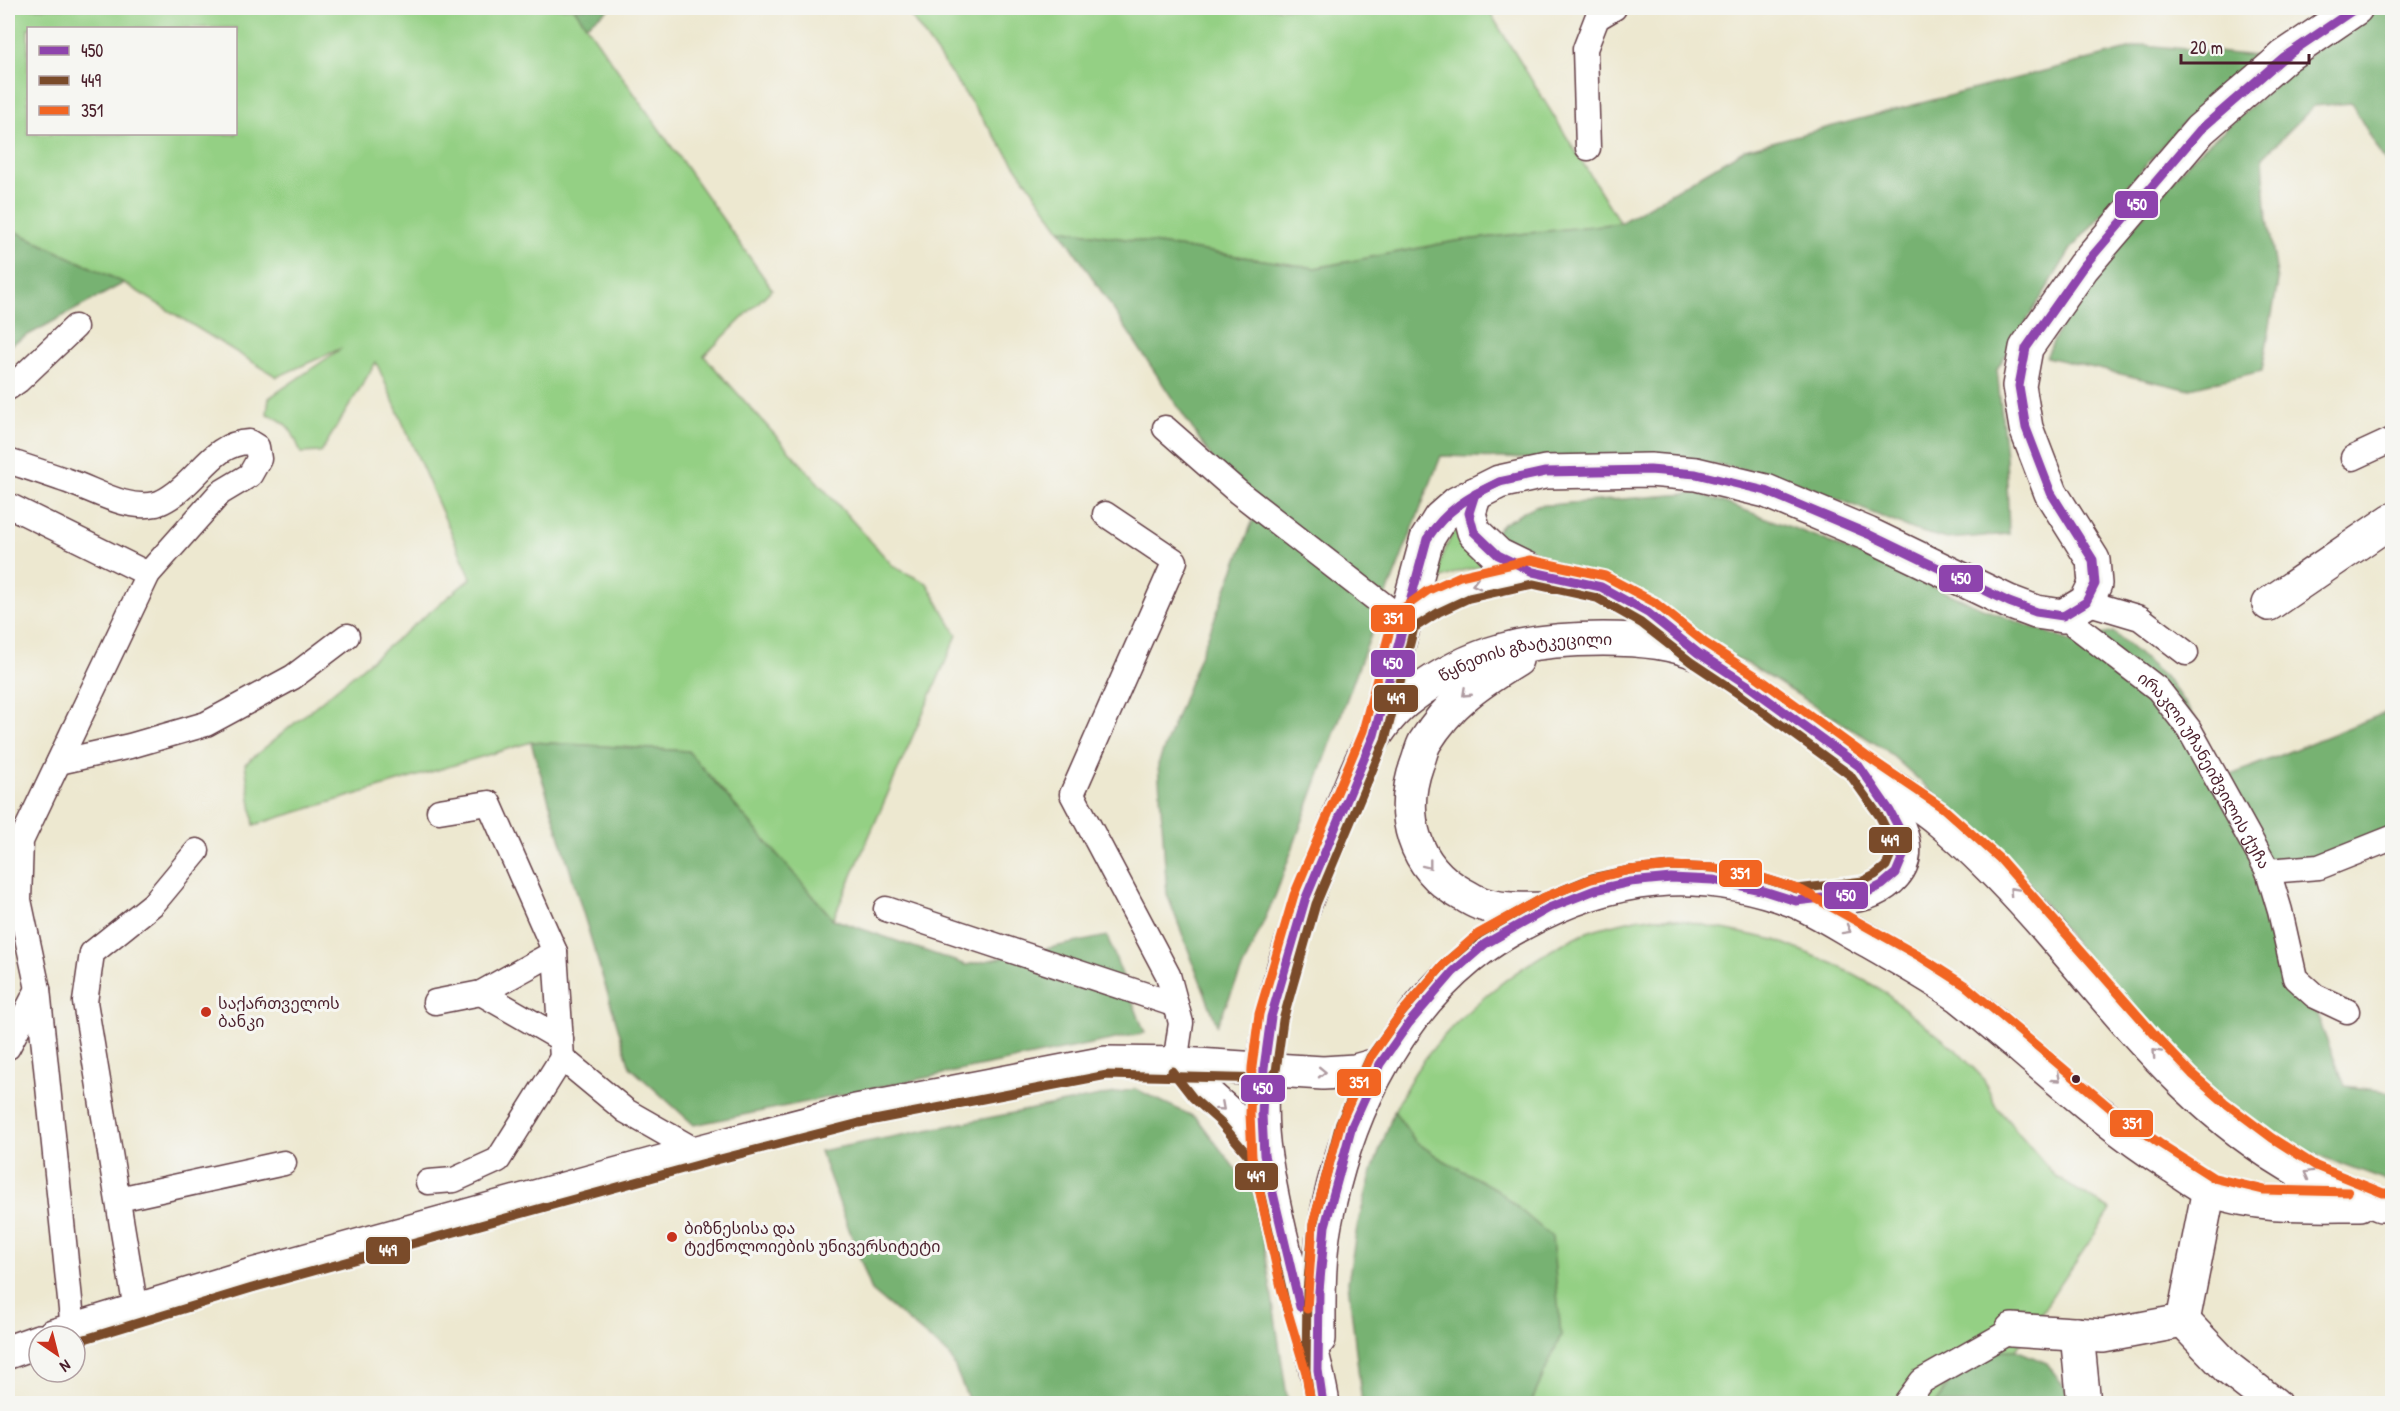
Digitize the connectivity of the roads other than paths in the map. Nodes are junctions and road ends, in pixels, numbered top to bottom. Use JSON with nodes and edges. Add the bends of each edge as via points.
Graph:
{"nodes":[{"id":1,"x":1614,"y":8,"type":"edge"},
{"id":2,"x":2356,"y":8,"type":"edge"},
{"id":3,"x":1588,"y":148,"type":"dead end"},
{"id":4,"x":75,"y":327,"type":"dead end"},
{"id":5,"x":8,"y":388,"type":"edge"},
{"id":6,"x":1165,"y":428,"type":"dead end"},
{"id":7,"x":2392,"y":440,"type":"edge"},
{"id":8,"x":2353,"y":458,"type":"dead end"},
{"id":9,"x":8,"y":461,"type":"edge"},
{"id":10,"x":1475,"y":494,"type":"junction"},
{"id":11,"x":8,"y":505,"type":"edge"},
{"id":12,"x":1105,"y":514,"type":"dead end"},
{"id":13,"x":2392,"y":520,"type":"edge"},
{"id":14,"x":1533,"y":572,"type":"junction"},
{"id":15,"x":148,"y":574,"type":"junction"},
{"id":16,"x":2269,"y":604,"type":"dead end"},
{"id":17,"x":2075,"y":609,"type":"junction"},
{"id":18,"x":1404,"y":621,"type":"junction"},
{"id":19,"x":347,"y":636,"type":"dead end"},
{"id":20,"x":1551,"y":639,"type":"junction"},
{"id":21,"x":2186,"y":653,"type":"dead end"},
{"id":22,"x":1698,"y":654,"type":"junction"},
{"id":23,"x":1374,"y":735,"type":"junction"},
{"id":24,"x":59,"y":762,"type":"junction"},
{"id":25,"x":1860,"y":766,"type":"junction"},
{"id":26,"x":439,"y":811,"type":"dead end"},
{"id":27,"x":2392,"y":838,"type":"edge"},
{"id":28,"x":196,"y":851,"type":"dead end"},
{"id":29,"x":2268,"y":871,"type":"junction"},
{"id":30,"x":1796,"y":901,"type":"junction"},
{"id":31,"x":1549,"y":908,"type":"junction"},
{"id":32,"x":886,"y":909,"type":"dead end"},
{"id":33,"x":555,"y":952,"type":"junction"},
{"id":34,"x":38,"y":989,"type":"junction"},
{"id":35,"x":481,"y":993,"type":"junction"},
{"id":36,"x":435,"y":1002,"type":"dead end"},
{"id":37,"x":1176,"y":1005,"type":"junction"},
{"id":38,"x":2347,"y":1011,"type":"dead end"},
{"id":39,"x":8,"y":1047,"type":"edge"},
{"id":40,"x":561,"y":1048,"type":"junction"},
{"id":41,"x":1178,"y":1064,"type":"junction"},
{"id":42,"x":1380,"y":1064,"type":"junction"},
{"id":43,"x":1264,"y":1068,"type":"junction"},
{"id":44,"x":698,"y":1152,"type":"junction"},
{"id":45,"x":1264,"y":1155,"type":"junction"},
{"id":46,"x":284,"y":1164,"type":"dead end"},
{"id":47,"x":428,"y":1182,"type":"dead end"},
{"id":48,"x":2209,"y":1190,"type":"junction"},
{"id":49,"x":119,"y":1199,"type":"junction"},
{"id":50,"x":2387,"y":1205,"type":"edge"},
{"id":51,"x":136,"y":1310,"type":"junction"},
{"id":52,"x":2183,"y":1322,"type":"junction"},
{"id":53,"x":62,"y":1324,"type":"edge"},
{"id":54,"x":87,"y":1325,"type":"edge"},
{"id":55,"x":2012,"y":1330,"type":"joint"},
{"id":56,"x":2077,"y":1334,"type":"junction"},
{"id":57,"x":27,"y":1346,"type":"edge"},
{"id":58,"x":8,"y":1353,"type":"edge"},
{"id":59,"x":1318,"y":1371,"type":"junction"},
{"id":60,"x":1323,"y":1404,"type":"edge"},
{"id":61,"x":1905,"y":1404,"type":"edge"},
{"id":62,"x":2084,"y":1404,"type":"edge"},
{"id":63,"x":2274,"y":1404,"type":"edge"}],
"edges":[{"from":1,"to":3,"type":"lane","via":[[1597,18],[1585,48]]},
{"from":2,"to":17,"type":"street","via":[[2284,57],[2200,130],[2083,267],[2026,348],[2019,386],[2026,428],[2051,493],[2093,560],[2095,584]]},
{"from":4,"to":5,"type":"lane"},
{"from":6,"to":18,"type":"lane","via":[[1238,492]]},
{"from":7,"to":8,"type":"lane"},
{"from":9,"to":15,"type":"lane","via":[[111,498],[133,504],[157,504],[182,488],[230,444],[249,442],[256,447],[259,459],[250,475],[220,494]]},
{"from":10,"to":14,"type":"street","via":[[1469,513],[1474,532],[1498,555]]},
{"from":10,"to":17,"type":"street","name":"ირაკლი უჩანეიშვილის ქუჩა","via":[[1500,482],[1545,472],[1650,470],[1696,474],[1766,491],[2036,612]]},
{"from":10,"to":18,"type":"street","name":"ირაკლი უჩანეიშვილის ქუჩა","via":[[1440,518],[1427,539]]},
{"from":11,"to":15,"type":"lane"},
{"from":12,"to":37,"type":"lane","via":[[1175,561],[1072,794],[1168,975]]},
{"from":13,"to":16,"type":"street"},
{"from":14,"to":18,"type":"lane","one_way":true,"via":[[1464,587],[1433,601]]},
{"from":14,"to":22,"type":"street","via":[[1601,587],[1648,613]]},
{"from":15,"to":24,"type":"lane"},
{"from":17,"to":21,"type":"lane","via":[[2140,618]]},
{"from":17,"to":29,"type":"lane","name":"ირაკლი უჩანეიშვილის ქუჩა","via":[[2158,689],[2189,729]]},
{"from":18,"to":23,"type":"street","name":"ირაკლი უჩანეიშვილის ქუჩა"},
{"from":19,"to":24,"type":"lane","via":[[293,677],[206,724]]},
{"from":20,"to":22,"type":"street","name":"წყნეთის გზატკეცილი","via":[[1639,639]]},
{"from":20,"to":23,"type":"street","name":"წყნეთის გზატკეცილი","via":[[1500,650],[1462,664],[1404,701]]},
{"from":20,"to":31,"type":"street","one_way":true,"via":[[1475,685],[1449,709],[1424,744],[1410,783],[1408,812],[1423,859],[1456,890],[1481,904],[1510,910]]},
{"from":22,"to":25,"type":"street","name":"წყნეთის გზატკეცილი"},
{"from":23,"to":43,"type":"street","name":"წყნეთის გზატკეცილი","via":[[1305,900],[1271,1017]]},
{"from":24,"to":34,"type":"lane","via":[[21,841],[19,900]]},
{"from":25,"to":30,"type":"street","via":[[1902,834],[1904,854],[1896,873],[1866,893]]},
{"from":50,"to":25,"type":"street","name":"წყნეთის გზატკეცილი","one_way":true,"via":[[2311,1177],[2216,1112],[2146,1043],[1991,867],[1936,818]]},
{"from":26,"to":33,"type":"lane","via":[[489,803]]},
{"from":27,"to":29,"type":"lane","name":"ირაკლი უჩანეიშვილის ქუჩა","via":[[2319,867]]},
{"from":28,"to":49,"type":"lane","via":[[153,904],[92,953],[85,1002]]},
{"from":29,"to":38,"type":"lane","via":[[2295,978],[2315,996]]},
{"from":30,"to":31,"type":"street","name":"წყნეთის გზატკეცილი","via":[[1713,880],[1671,878],[1595,890]]},
{"from":30,"to":48,"type":"street","name":"წყნეთის გზატკეცილი","one_way":true,"via":[[1959,996],[2102,1116]]},
{"from":31,"to":42,"type":"street","name":"წყნეთის გზატკეცილი","via":[[1485,944],[1453,972]]},
{"from":32,"to":37,"type":"lane"},
{"from":33,"to":35,"type":"lane"},
{"from":33,"to":40,"type":"lane"},
{"from":34,"to":39,"type":"lane"},
{"from":34,"to":53,"type":"lane"},
{"from":35,"to":36,"type":"lane"},
{"from":35,"to":40,"type":"lane"},
{"from":37,"to":41,"type":"lane","via":[[1181,1023]]},
{"from":40,"to":44,"type":"lane","via":[[626,1111]]},
{"from":40,"to":47,"type":"lane","via":[[498,1160],[454,1180]]},
{"from":41,"to":43,"type":"street"},
{"from":41,"to":44,"type":"street","via":[[1106,1063],[856,1111]]},
{"from":41,"to":45,"type":"street","one_way":true},
{"from":43,"to":42,"type":"street","one_way":true,"via":[[1323,1073],[1355,1071]]},
{"from":42,"to":59,"type":"street","name":"წყნეთის გზატკეცილი","via":[[1352,1126],[1325,1226]]},
{"from":43,"to":45,"type":"street","name":"წყნეთის გზატკეცილი"},
{"from":44,"to":51,"type":"street"},
{"from":45,"to":59,"type":"street","name":"წყნეთის გზატკეცილი","via":[[1294,1289]]},
{"from":46,"to":49,"type":"lane"},
{"from":48,"to":50,"type":"street","name":"წყნეთის გზატკეცილი","via":[[2262,1202]]},
{"from":48,"to":52,"type":"street"},
{"from":49,"to":51,"type":"lane"},
{"from":51,"to":54,"type":"street"},
{"from":52,"to":56,"type":"street","via":[[2103,1336]]},
{"from":52,"to":63,"type":"street","via":[[2229,1369]]},
{"from":55,"to":56,"type":"street"},
{"from":55,"to":61,"type":"lane","via":[[1922,1381]]},
{"from":56,"to":62,"type":"street"},
{"from":57,"to":58,"type":"street"},
{"from":59,"to":60,"type":"street"}]}
